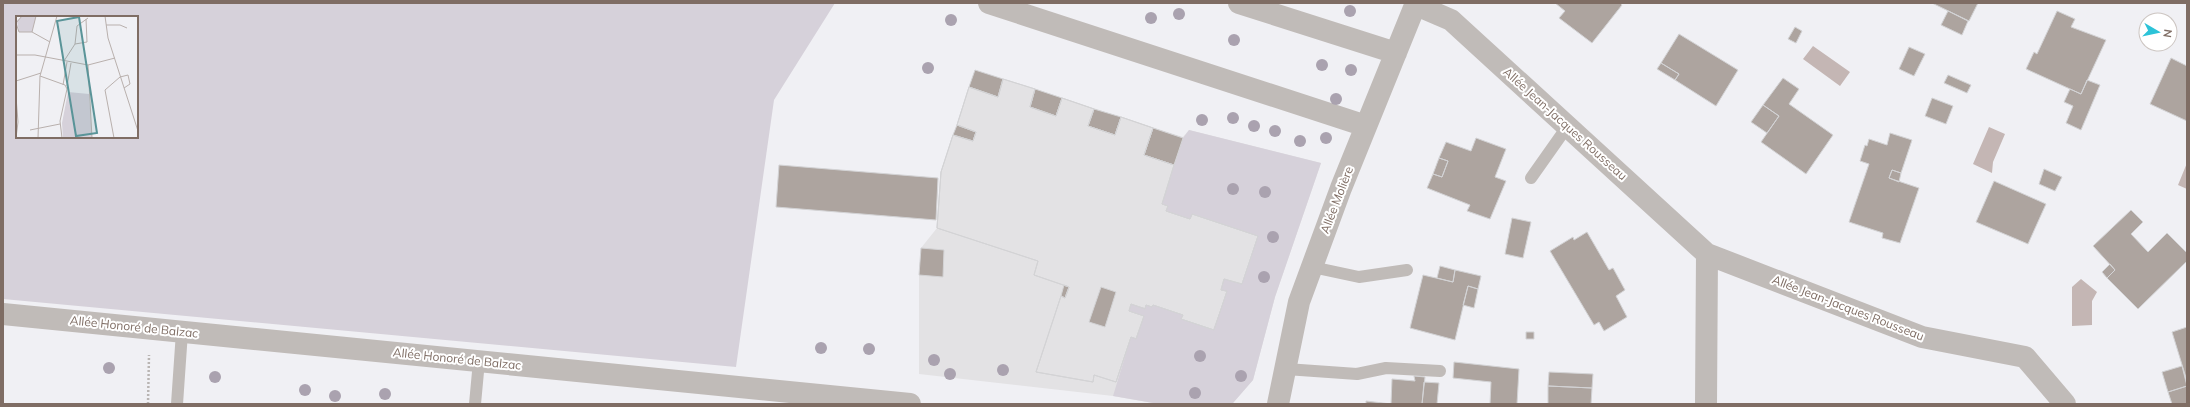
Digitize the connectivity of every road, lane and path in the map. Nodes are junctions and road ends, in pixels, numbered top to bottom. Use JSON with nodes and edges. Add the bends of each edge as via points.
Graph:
{"nodes":[{"id":1,"x":989,"y":3,"type":"edge"},
{"id":2,"x":1240,"y":3,"type":"edge"},
{"id":3,"x":1416,"y":4,"type":"edge"},
{"id":4,"x":1396,"y":54,"type":"junction"},
{"id":5,"x":1366,"y":126,"type":"junction"},
{"id":6,"x":1567,"y":127,"type":"junction"},
{"id":7,"x":1531,"y":178,"type":"dead end"},
{"id":8,"x":1707,"y":254,"type":"junction"},
{"id":9,"x":1312,"y":267,"type":"junction"},
{"id":10,"x":1407,"y":270,"type":"dead end"},
{"id":11,"x":3,"y":314,"type":"edge"},
{"id":12,"x":150,"y":328,"type":"junction"},
{"id":13,"x":182,"y":332,"type":"junction"},
{"id":14,"x":479,"y":361,"type":"junction"},
{"id":15,"x":1286,"y":369,"type":"junction"},
{"id":16,"x":1440,"y":371,"type":"dead end"},
{"id":17,"x":148,"y":404,"type":"edge"},
{"id":18,"x":177,"y":404,"type":"edge"},
{"id":19,"x":475,"y":404,"type":"edge"},
{"id":20,"x":910,"y":404,"type":"edge"},
{"id":21,"x":1278,"y":404,"type":"edge"},
{"id":22,"x":1706,"y":404,"type":"edge"},
{"id":23,"x":2065,"y":404,"type":"edge"}],
"edges":[{"from":1,"to":5,"type":"street"},
{"from":2,"to":4,"type":"street"},
{"from":3,"to":4,"type":"street","name":"Allée Molière"},
{"from":3,"to":6,"type":"street","name":"Allée Jean-Jacques Rousseau","via":[[1451,20]]},
{"from":4,"to":5,"type":"street","name":"Allée Molière"},
{"from":5,"to":9,"type":"street","name":"Allée Molière"},
{"from":6,"to":7,"type":"lane"},
{"from":6,"to":8,"type":"street","name":"Allée Jean-Jacques Rousseau"},
{"from":8,"to":22,"type":"street"},
{"from":8,"to":23,"type":"street","name":"Allée Jean-Jacques Rousseau","via":[[1922,336],[2025,357]]},
{"from":9,"to":10,"type":"lane","via":[[1359,277]]},
{"from":9,"to":15,"type":"street","name":"Allée Molière","via":[[1299,302]]},
{"from":11,"to":12,"type":"street","name":"Allée Honoré de Balzac"},
{"from":12,"to":13,"type":"street","name":"Allée Honoré de Balzac"},
{"from":12,"to":17,"type":"path"},
{"from":13,"to":14,"type":"street","name":"Allée Honoré de Balzac"},
{"from":13,"to":18,"type":"lane"},
{"from":14,"to":19,"type":"lane"},
{"from":14,"to":20,"type":"street","name":"Allée Honoré de Balzac"},
{"from":15,"to":16,"type":"lane","via":[[1357,374],[1386,368]]},
{"from":15,"to":21,"type":"street","name":"Allée Molière"}]}
